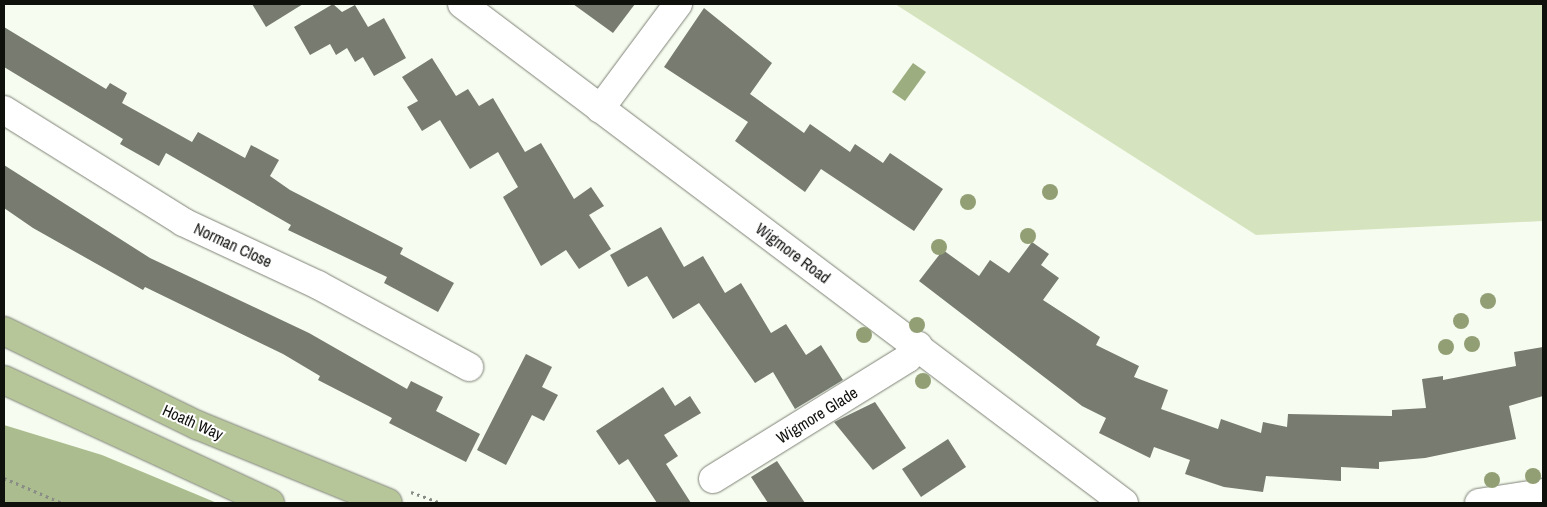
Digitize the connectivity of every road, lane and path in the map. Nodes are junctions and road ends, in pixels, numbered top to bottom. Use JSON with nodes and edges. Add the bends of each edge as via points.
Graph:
{"nodes":[{"id":1,"x":462,"y":4,"type":"edge"},
{"id":2,"x":678,"y":4,"type":"edge"},
{"id":3,"x":600,"y":109,"type":"junction"},
{"id":4,"x":4,"y":110,"type":"edge"},
{"id":5,"x":4,"y":331,"type":"edge"},
{"id":6,"x":918,"y":346,"type":"junction"},
{"id":7,"x":469,"y":367,"type":"dead end"},
{"id":8,"x":4,"y":380,"type":"edge"},
{"id":9,"x":4,"y":478,"type":"edge"},
{"id":10,"x":713,"y":479,"type":"dead end"},
{"id":11,"x":1543,"y":493,"type":"edge"},
{"id":12,"x":62,"y":503,"type":"edge"},
{"id":13,"x":270,"y":503,"type":"edge"},
{"id":14,"x":388,"y":503,"type":"edge"},
{"id":15,"x":1124,"y":503,"type":"edge"},
{"id":16,"x":1478,"y":503,"type":"edge"}],
"edges":[{"from":1,"to":3,"type":"street","name":"Wigmore Road"},
{"from":2,"to":3,"type":"street"},
{"from":3,"to":6,"type":"street","name":"Wigmore Road"},
{"from":4,"to":7,"type":"street","name":"Norman Close","via":[[182,222],[318,285]]},
{"from":5,"to":14,"type":"main road","name":"Hoath Way","via":[[197,425]]},
{"from":6,"to":10,"type":"street","name":"Wigmore Glade","via":[[908,358]]},
{"from":6,"to":15,"type":"street","name":"Wigmore Road"},
{"from":8,"to":13,"type":"main road"},
{"from":9,"to":12,"type":"path"},
{"from":11,"to":16,"type":"street"}]}
